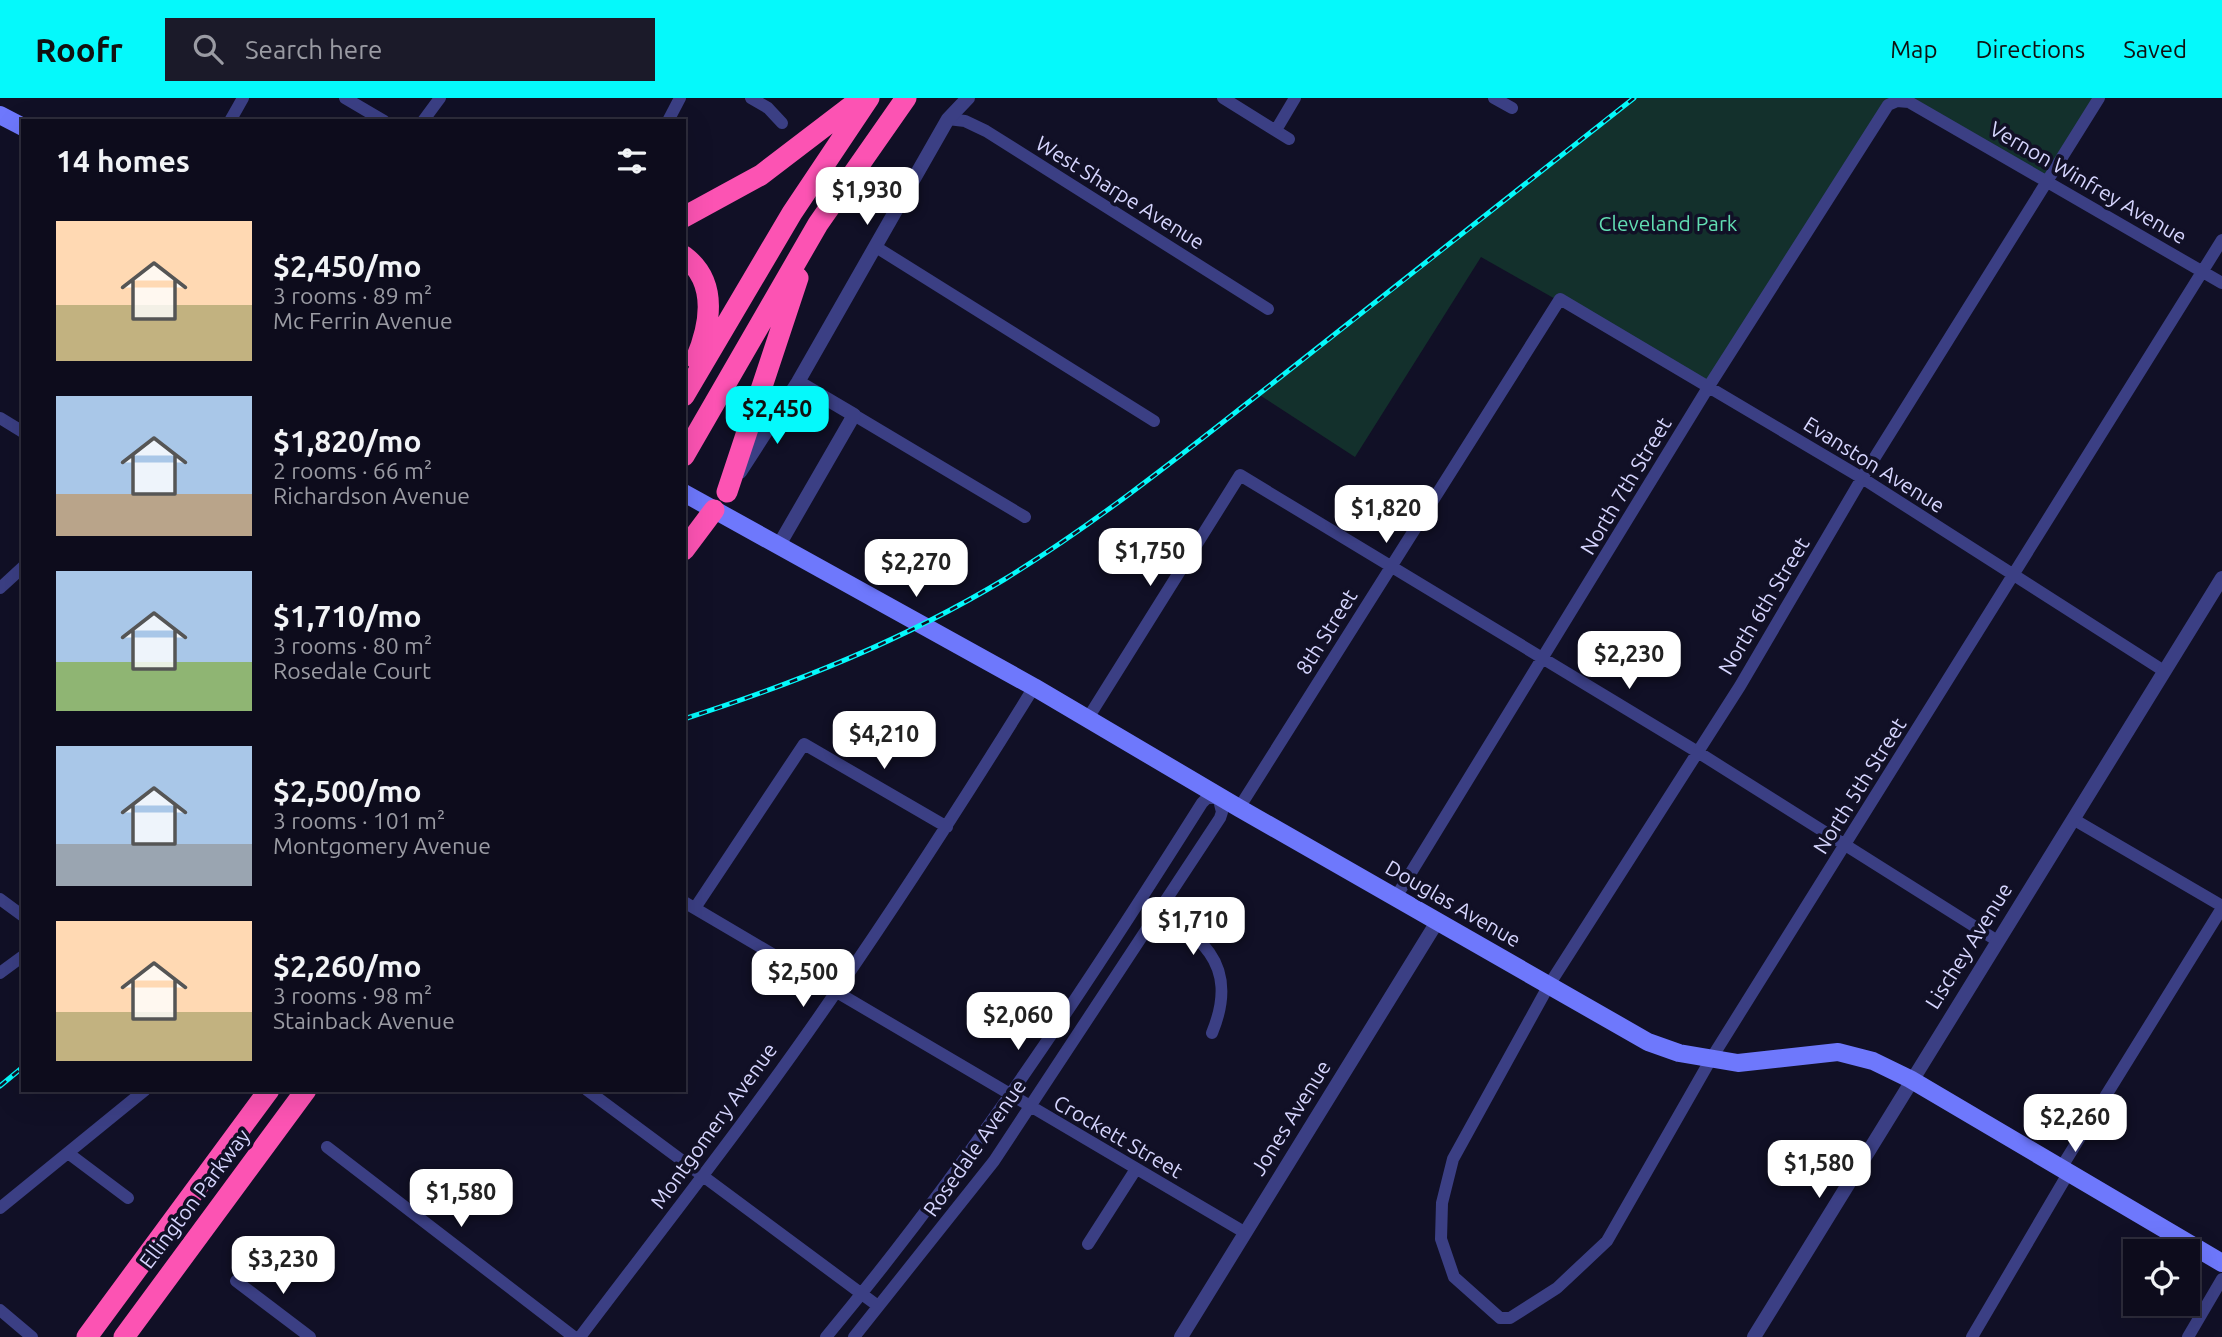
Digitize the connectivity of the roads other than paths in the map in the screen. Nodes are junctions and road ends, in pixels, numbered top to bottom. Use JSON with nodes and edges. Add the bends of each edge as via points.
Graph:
{"nodes":[{"id":1,"x":243,"y":98,"type":"edge"},
{"id":2,"x":345,"y":98,"type":"edge"},
{"id":3,"x":440,"y":98,"type":"edge"},
{"id":4,"x":680,"y":98,"type":"edge"},
{"id":5,"x":751,"y":98,"type":"edge"},
{"id":6,"x":862,"y":98,"type":"edge"},
{"id":7,"x":869,"y":98,"type":"edge"},
{"id":8,"x":906,"y":98,"type":"edge"},
{"id":9,"x":968,"y":98,"type":"edge"},
{"id":10,"x":1223,"y":98,"type":"edge"},
{"id":11,"x":1295,"y":98,"type":"edge"},
{"id":12,"x":1494,"y":98,"type":"edge"},
{"id":13,"x":2099,"y":98,"type":"edge"},
{"id":14,"x":1897,"y":101,"type":"joint"},
{"id":15,"x":1512,"y":108,"type":"dead end"},
{"id":16,"x":0,"y":115,"type":"edge"},
{"id":17,"x":948,"y":118,"type":"junction"},
{"id":18,"x":231,"y":119,"type":"edge"},
{"id":19,"x":381,"y":119,"type":"edge"},
{"id":20,"x":424,"y":119,"type":"edge"},
{"id":21,"x":669,"y":119,"type":"edge"},
{"id":22,"x":782,"y":122,"type":"dead end"},
{"id":23,"x":21,"y":126,"type":"edge"},
{"id":24,"x":1276,"y":130,"type":"junction"},
{"id":25,"x":1289,"y":139,"type":"dead end"},
{"id":26,"x":2048,"y":180,"type":"junction"},
{"id":27,"x":686,"y":216,"type":"edge"},
{"id":28,"x":818,"y":224,"type":"junction"},
{"id":29,"x":2222,"y":240,"type":"edge"},
{"id":30,"x":876,"y":247,"type":"junction"},
{"id":31,"x":686,"y":258,"type":"edge"},
{"id":32,"x":2202,"y":271,"type":"junction"},
{"id":33,"x":2222,"y":283,"type":"edge"},
{"id":34,"x":1560,"y":299,"type":"joint"},
{"id":35,"x":1268,"y":309,"type":"dead end"},
{"id":36,"x":798,"y":382,"type":"junction"},
{"id":37,"x":686,"y":383,"type":"edge"},
{"id":38,"x":1709,"y":386,"type":"junction"},
{"id":39,"x":686,"y":393,"type":"edge"},
{"id":40,"x":854,"y":415,"type":"junction"},
{"id":41,"x":0,"y":418,"type":"edge"},
{"id":42,"x":1153,"y":421,"type":"dead end"},
{"id":43,"x":21,"y":431,"type":"edge"},
{"id":44,"x":686,"y":453,"type":"edge"},
{"id":45,"x":1862,"y":478,"type":"junction"},
{"id":46,"x":727,"y":492,"type":"junction"},
{"id":47,"x":686,"y":494,"type":"edge"},
{"id":48,"x":714,"y":510,"type":"junction"},
{"id":49,"x":1025,"y":517,"type":"dead end"},
{"id":50,"x":779,"y":545,"type":"junction"},
{"id":51,"x":686,"y":547,"type":"edge"},
{"id":52,"x":1391,"y":567,"type":"junction"},
{"id":53,"x":21,"y":569,"type":"edge"},
{"id":54,"x":2014,"y":575,"type":"junction"},
{"id":55,"x":2222,"y":578,"type":"edge"},
{"id":56,"x":0,"y":588,"type":"edge"},
{"id":57,"x":1544,"y":659,"type":"junction"},
{"id":58,"x":2164,"y":671,"type":"junction"},
{"id":59,"x":1034,"y":687,"type":"junction"},
{"id":60,"x":1088,"y":718,"type":"junction"},
{"id":61,"x":1696,"y":751,"type":"junction"},
{"id":62,"x":1218,"y":796,"type":"junction"},
{"id":63,"x":1239,"y":808,"type":"junction"},
{"id":64,"x":2073,"y":819,"type":"junction"},
{"id":65,"x":947,"y":827,"type":"junction"},
{"id":66,"x":1847,"y":844,"type":"junction"},
{"id":67,"x":1396,"y":897,"type":"junction"},
{"id":68,"x":0,"y":899,"type":"edge"},
{"id":69,"x":1141,"y":900,"type":"junction"},
{"id":70,"x":690,"y":905,"type":"edge"},
{"id":71,"x":2222,"y":907,"type":"edge"},
{"id":72,"x":1160,"y":911,"type":"junction"},
{"id":73,"x":21,"y":915,"type":"edge"},
{"id":74,"x":1437,"y":922,"type":"junction"},
{"id":75,"x":1996,"y":940,"type":"junction"},
{"id":76,"x":21,"y":957,"type":"edge"},
{"id":77,"x":0,"y":973,"type":"edge"},
{"id":78,"x":1549,"y":985,"type":"junction"},
{"id":79,"x":837,"y":991,"type":"junction"},
{"id":80,"x":1212,"y":1033,"type":"dead end"},
{"id":81,"x":1711,"y":1059,"type":"junction"},
{"id":82,"x":1910,"y":1079,"type":"junction"},
{"id":83,"x":143,"y":1092,"type":"edge"},
{"id":84,"x":268,"y":1092,"type":"edge"},
{"id":85,"x":305,"y":1092,"type":"edge"},
{"id":86,"x":590,"y":1092,"type":"edge"},
{"id":87,"x":1009,"y":1095,"type":"junction"},
{"id":88,"x":1029,"y":1107,"type":"junction"},
{"id":89,"x":327,"y":1147,"type":"dead end"},
{"id":90,"x":68,"y":1153,"type":"junction"},
{"id":91,"x":1136,"y":1169,"type":"junction"},
{"id":92,"x":2065,"y":1170,"type":"junction"},
{"id":93,"x":703,"y":1175,"type":"junction"},
{"id":94,"x":128,"y":1198,"type":"dead end"},
{"id":95,"x":0,"y":1208,"type":"edge"},
{"id":96,"x":1244,"y":1233,"type":"junction"},
{"id":97,"x":1088,"y":1244,"type":"dead end"},
{"id":98,"x":2222,"y":1266,"type":"edge"},
{"id":99,"x":236,"y":1281,"type":"dead end"},
{"id":100,"x":862,"y":1294,"type":"junction"},
{"id":101,"x":878,"y":1306,"type":"junction"},
{"id":102,"x":0,"y":1310,"type":"edge"},
{"id":103,"x":1500,"y":1318,"type":"joint"},
{"id":104,"x":25,"y":1334,"type":"edge"},
{"id":105,"x":87,"y":1337,"type":"edge"},
{"id":106,"x":124,"y":1337,"type":"edge"},
{"id":107,"x":310,"y":1337,"type":"edge"},
{"id":108,"x":574,"y":1337,"type":"edge"},
{"id":109,"x":580,"y":1337,"type":"edge"},
{"id":110,"x":826,"y":1337,"type":"edge"},
{"id":111,"x":854,"y":1337,"type":"edge"},
{"id":112,"x":1181,"y":1337,"type":"edge"},
{"id":113,"x":1754,"y":1337,"type":"edge"},
{"id":114,"x":1972,"y":1337,"type":"edge"},
{"id":115,"x":2188,"y":1337,"type":"edge"}],
"edges":[{"from":1,"to":18,"type":"street"},
{"from":2,"to":19,"type":"street"},
{"from":3,"to":20,"type":"street"},
{"from":4,"to":21,"type":"street"},
{"from":5,"to":22,"type":"street"},
{"from":6,"to":27,"type":"highway","via":[[761,176]]},
{"from":7,"to":39,"type":"highway","via":[[792,213]]},
{"from":8,"to":28,"type":"highway"},
{"from":9,"to":17,"type":"street"},
{"from":10,"to":24,"type":"street"},
{"from":11,"to":24,"type":"street"},
{"from":12,"to":15,"type":"street"},
{"from":13,"to":26,"type":"street","name":"North 6th Street"},
{"from":14,"to":26,"type":"street","name":"Vernon Winfrey Avenue","via":[[1909,102]]},
{"from":14,"to":38,"type":"street","name":"North 7th Street","via":[[1881,113]]},
{"from":16,"to":23,"type":"main road"},
{"from":17,"to":30,"type":"street"},
{"from":17,"to":35,"type":"street","name":"West Sharpe Avenue","via":[[986,131]]},
{"from":24,"to":25,"type":"street"},
{"from":26,"to":32,"type":"street","name":"Vernon Winfrey Avenue"},
{"from":26,"to":45,"type":"street","name":"North 6th Street"},
{"from":28,"to":44,"type":"highway"},
{"from":28,"to":46,"type":"highway","via":[[782,318]]},
{"from":29,"to":32,"type":"street","name":"North 5th Street"},
{"from":30,"to":36,"type":"street"},
{"from":30,"to":42,"type":"street"},
{"from":31,"to":37,"type":"highway","via":[[703,276],[709,312],[705,338]]},
{"from":32,"to":33,"type":"street","name":"Vernon Winfrey Avenue"},
{"from":32,"to":54,"type":"street","name":"North 5th Street"},
{"from":34,"to":38,"type":"street","name":"Evanston Avenue"},
{"from":34,"to":52,"type":"street","name":"8th Street"},
{"from":36,"to":40,"type":"street"},
{"from":36,"to":46,"type":"street"},
{"from":38,"to":45,"type":"street","name":"Evanston Avenue"},
{"from":38,"to":57,"type":"street","name":"North 7th Street"},
{"from":40,"to":49,"type":"street"},
{"from":40,"to":50,"type":"street"},
{"from":41,"to":43,"type":"street"},
{"from":45,"to":54,"type":"street","name":"Evanston Avenue"},
{"from":45,"to":61,"type":"street","name":"North 6th Street","via":[[1740,686]]},
{"from":46,"to":48,"type":"main road"},
{"from":47,"to":48,"type":"main road","name":"Douglas Avenue"},
{"from":48,"to":50,"type":"main road","name":"Douglas Avenue"},
{"from":48,"to":51,"type":"highway"},
{"from":50,"to":59,"type":"main road","name":"Douglas Avenue"},
{"from":52,"to":57,"type":"street"},
{"from":52,"to":60,"type":"street","via":[[1240,475]]},
{"from":52,"to":63,"type":"street","name":"8th Street"},
{"from":53,"to":56,"type":"street"},
{"from":54,"to":58,"type":"street","name":"Evanston Avenue"},
{"from":54,"to":66,"type":"street","name":"North 5th Street"},
{"from":55,"to":58,"type":"street","name":"Lischey Avenue"},
{"from":57,"to":61,"type":"street"},
{"from":57,"to":67,"type":"street","name":"North 7th Street"},
{"from":58,"to":64,"type":"street","name":"Lischey Avenue"},
{"from":59,"to":60,"type":"main road","name":"Douglas Avenue"},
{"from":59,"to":65,"type":"street","name":"Montgomery Avenue"},
{"from":60,"to":62,"type":"main road","name":"Douglas Avenue"},
{"from":61,"to":66,"type":"street"},
{"from":61,"to":78,"type":"street","name":"North 6th Street"},
{"from":62,"to":63,"type":"main road","name":"Douglas Avenue"},
{"from":62,"to":69,"type":"street","name":"Rosedale Avenue","via":[[1202,803]]},
{"from":62,"to":72,"type":"street","name":"Rosedale Avenue","via":[[1220,818]]},
{"from":63,"to":67,"type":"main road","name":"Douglas Avenue"},
{"from":64,"to":71,"type":"street"},
{"from":64,"to":75,"type":"street","name":"Lischey Avenue"},
{"from":65,"to":70,"type":"street","via":[[804,744]]},
{"from":65,"to":79,"type":"street","name":"Montgomery Avenue"},
{"from":66,"to":75,"type":"street","via":[[1924,888]]},
{"from":66,"to":81,"type":"street","name":"North 5th Street"},
{"from":67,"to":74,"type":"main road","name":"Douglas Avenue"},
{"from":68,"to":73,"type":"street"},
{"from":69,"to":72,"type":"street"},
{"from":69,"to":87,"type":"street","name":"Rosedale Avenue"},
{"from":70,"to":79,"type":"street","name":"Crockett Street"},
{"from":71,"to":92,"type":"street"},
{"from":72,"to":80,"type":"street","via":[[1203,943],[1216,961],[1223,1002]]},
{"from":72,"to":88,"type":"street","name":"Rosedale Avenue"},
{"from":74,"to":78,"type":"main road","name":"Douglas Avenue"},
{"from":74,"to":96,"type":"street","name":"Jones Avenue"},
{"from":75,"to":82,"type":"street","name":"Lischey Avenue"},
{"from":76,"to":77,"type":"street"},
{"from":78,"to":81,"type":"main road","name":"Douglas Avenue","via":[[1648,1042]]},
{"from":78,"to":103,"type":"street","name":"North 6th Street","via":[[1453,1158],[1441,1202],[1441,1240],[1454,1277]]},
{"from":79,"to":87,"type":"street","name":"Crockett Street"},
{"from":79,"to":93,"type":"street","name":"Montgomery Avenue"},
{"from":81,"to":82,"type":"main road","name":"Douglas Avenue","via":[[1738,1063],[1838,1052],[1873,1061]]},
{"from":81,"to":103,"type":"street","name":"North 5th Street","via":[[1607,1241],[1557,1288],[1510,1318]]},
{"from":82,"to":92,"type":"main road","name":"Douglas Avenue"},
{"from":82,"to":113,"type":"street","name":"Lischey Avenue"},
{"from":83,"to":90,"type":"street"},
{"from":84,"to":105,"type":"highway","name":"Ellington Parkway"},
{"from":85,"to":106,"type":"highway","name":"Ellington Parkway"},
{"from":86,"to":93,"type":"street"},
{"from":87,"to":88,"type":"street","name":"Crockett Street"},
{"from":87,"to":100,"type":"street","name":"Rosedale Avenue","via":[[952,1179]]},
{"from":88,"to":91,"type":"street","name":"Crockett Street"},
{"from":88,"to":101,"type":"street","name":"Rosedale Avenue","via":[[965,1200]]},
{"from":89,"to":108,"type":"street"},
{"from":90,"to":94,"type":"street"},
{"from":90,"to":95,"type":"street"},
{"from":91,"to":96,"type":"street","name":"Crockett Street"},
{"from":91,"to":97,"type":"street"},
{"from":92,"to":98,"type":"main road","name":"Douglas Avenue"},
{"from":92,"to":114,"type":"street"},
{"from":93,"to":100,"type":"street"},
{"from":93,"to":109,"type":"street","name":"Montgomery Avenue"},
{"from":96,"to":112,"type":"street","name":"Jones Avenue"},
{"from":98,"to":115,"type":"street"},
{"from":99,"to":107,"type":"street"},
{"from":100,"to":101,"type":"street"},
{"from":100,"to":110,"type":"street","name":"Rosedale Avenue"},
{"from":101,"to":111,"type":"street","name":"Rosedale Avenue"},
{"from":102,"to":104,"type":"street"}]}
